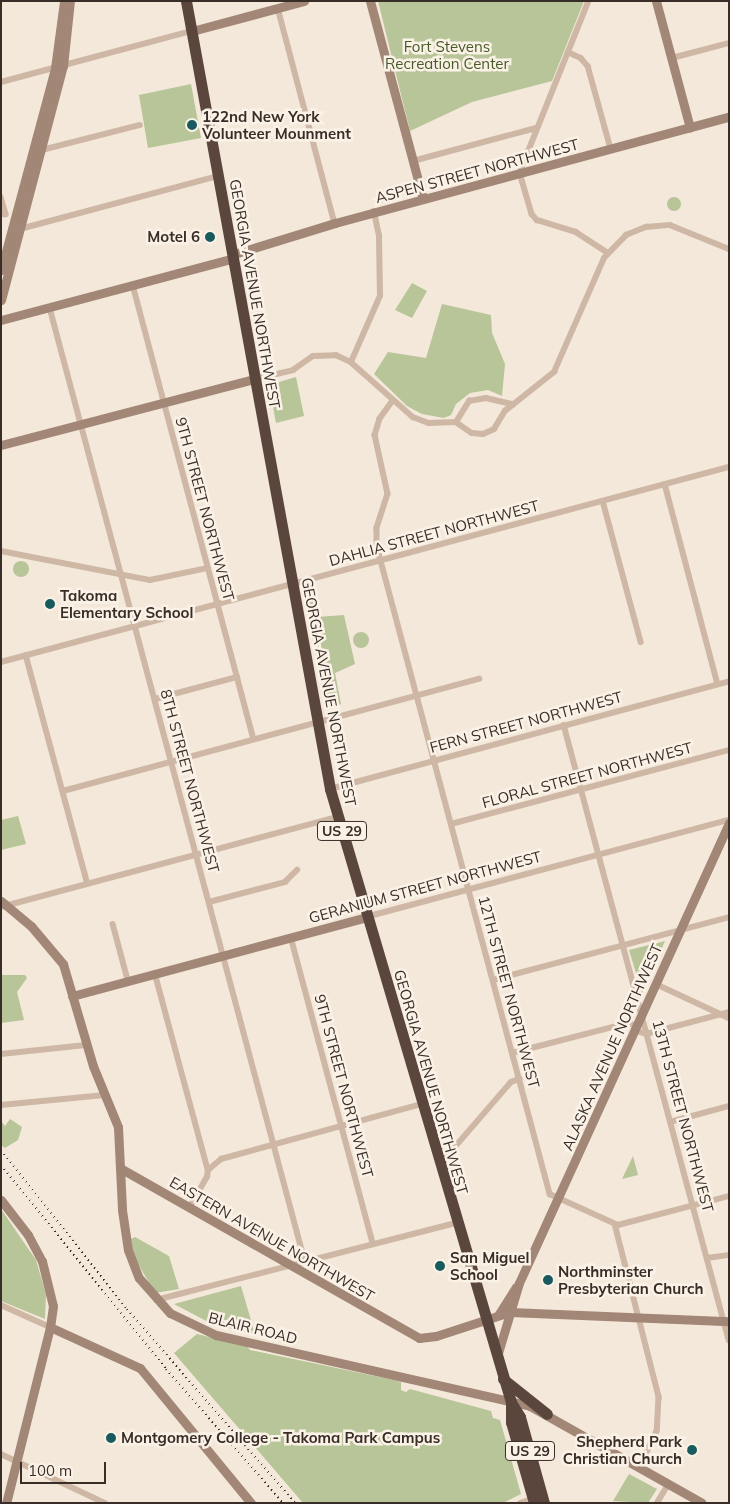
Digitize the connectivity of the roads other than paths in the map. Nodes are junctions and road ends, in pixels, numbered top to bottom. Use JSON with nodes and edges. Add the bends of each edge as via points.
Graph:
{"nodes":[{"id":1,"x":64,"y":1,"type":"edge"},
{"id":2,"x":70,"y":1,"type":"edge"},
{"id":3,"x":186,"y":1,"type":"edge"},
{"id":4,"x":304,"y":1,"type":"edge"},
{"id":5,"x":370,"y":1,"type":"edge"},
{"id":6,"x":589,"y":1,"type":"edge"},
{"id":7,"x":656,"y":1,"type":"edge"},
{"id":8,"x":278,"y":8,"type":"junction"},
{"id":9,"x":192,"y":32,"type":"junction"},
{"id":10,"x":729,"y":43,"type":"edge"},
{"id":11,"x":568,"y":52,"type":"junction"},
{"id":12,"x":672,"y":58,"type":"junction"},
{"id":13,"x":59,"y":67,"type":"junction"},
{"id":14,"x":1,"y":82,"type":"edge"},
{"id":15,"x":729,"y":117,"type":"edge"},
{"id":16,"x":140,"y":125,"type":"dead end"},
{"id":17,"x":536,"y":128,"type":"junction"},
{"id":18,"x":690,"y":128,"type":"junction"},
{"id":19,"x":611,"y":149,"type":"junction"},
{"id":20,"x":35,"y":151,"type":"junction"},
{"id":21,"x":413,"y":161,"type":"junction"},
{"id":22,"x":520,"y":173,"type":"junction"},
{"id":23,"x":219,"y":176,"type":"junction"},
{"id":24,"x":1,"y":197,"type":"edge"},
{"id":25,"x":423,"y":199,"type":"junction"},
{"id":26,"x":374,"y":212,"type":"junction"},
{"id":27,"x":3,"y":215,"type":"edge"},
{"id":28,"x":336,"y":223,"type":"junction"},
{"id":29,"x":20,"y":229,"type":"junction"},
{"id":30,"x":729,"y":249,"type":"edge"},
{"id":31,"x":608,"y":253,"type":"junction"},
{"id":32,"x":234,"y":256,"type":"junction"},
{"id":33,"x":1,"y":270,"type":"edge"},
{"id":34,"x":133,"y":286,"type":"junction"},
{"id":35,"x":1,"y":300,"type":"edge"},
{"id":36,"x":50,"y":308,"type":"junction"},
{"id":37,"x":1,"y":320,"type":"edge"},
{"id":38,"x":352,"y":362,"type":"junction"},
{"id":39,"x":255,"y":379,"type":"junction"},
{"id":40,"x":164,"y":401,"type":"junction"},
{"id":41,"x":393,"y":401,"type":"junction"},
{"id":42,"x":500,"y":402,"type":"junction"},
{"id":43,"x":514,"y":404,"type":"junction"},
{"id":44,"x":504,"y":414,"type":"junction"},
{"id":45,"x":456,"y":422,"type":"junction"},
{"id":46,"x":82,"y":424,"type":"junction"},
{"id":47,"x":1,"y":445,"type":"edge"},
{"id":48,"x":729,"y":467,"type":"edge"},
{"id":49,"x":664,"y":484,"type":"junction"},
{"id":50,"x":603,"y":501,"type":"junction"},
{"id":51,"x":1,"y":551,"type":"edge"},
{"id":52,"x":381,"y":561,"type":"junction"},
{"id":53,"x":208,"y":568,"type":"junction"},
{"id":54,"x":122,"y":576,"type":"junction"},
{"id":55,"x":293,"y":584,"type":"junction"},
{"id":56,"x":217,"y":603,"type":"junction"},
{"id":57,"x":135,"y":625,"type":"junction"},
{"id":58,"x":641,"y":642,"type":"dead end"},
{"id":59,"x":26,"y":655,"type":"junction"},
{"id":60,"x":1,"y":662,"type":"edge"},
{"id":61,"x":237,"y":677,"type":"junction"},
{"id":62,"x":479,"y":679,"type":"dead end"},
{"id":63,"x":729,"y":681,"type":"edge"},
{"id":64,"x":718,"y":684,"type":"junction"},
{"id":65,"x":417,"y":695,"type":"junction"},
{"id":66,"x":155,"y":699,"type":"junction"},
{"id":67,"x":318,"y":722,"type":"junction"},
{"id":68,"x":564,"y":725,"type":"junction"},
{"id":69,"x":254,"y":739,"type":"junction"},
{"id":70,"x":729,"y":750,"type":"edge"},
{"id":71,"x":434,"y":760,"type":"junction"},
{"id":72,"x":172,"y":761,"type":"junction"},
{"id":73,"x":330,"y":788,"type":"junction"},
{"id":74,"x":581,"y":790,"type":"junction"},
{"id":75,"x":63,"y":791,"type":"junction"},
{"id":76,"x":338,"y":817,"type":"junction"},
{"id":77,"x":729,"y":821,"type":"edge"},
{"id":78,"x":451,"y":824,"type":"junction"},
{"id":79,"x":598,"y":854,"type":"junction"},
{"id":80,"x":196,"y":855,"type":"junction"},
{"id":81,"x":297,"y":870,"type":"dead end"},
{"id":82,"x":88,"y":884,"type":"junction"},
{"id":83,"x":468,"y":889,"type":"junction"},
{"id":84,"x":209,"y":902,"type":"junction"},
{"id":85,"x":3,"y":904,"type":"edge"},
{"id":86,"x":366,"y":917,"type":"junction"},
{"id":87,"x":729,"y":917,"type":"edge"},
{"id":88,"x":113,"y":924,"type":"dead end"},
{"id":89,"x":680,"y":930,"type":"junction"},
{"id":90,"x":291,"y":937,"type":"junction"},
{"id":91,"x":622,"y":945,"type":"junction"},
{"id":92,"x":223,"y":955,"type":"junction"},
{"id":93,"x":155,"y":973,"type":"junction"},
{"id":94,"x":128,"y":980,"type":"junction"},
{"id":95,"x":493,"y":980,"type":"junction"},
{"id":96,"x":656,"y":984,"type":"junction"},
{"id":97,"x":72,"y":996,"type":"junction"},
{"id":98,"x":729,"y":1012,"type":"edge"},
{"id":99,"x":721,"y":1014,"type":"junction"},
{"id":100,"x":641,"y":1015,"type":"junction"},
{"id":101,"x":729,"y":1018,"type":"edge"},
{"id":102,"x":636,"y":1028,"type":"junction"},
{"id":103,"x":646,"y":1034,"type":"junction"},
{"id":104,"x":86,"y":1045,"type":"junction"},
{"id":105,"x":512,"y":1053,"type":"junction"},
{"id":106,"x":1,"y":1054,"type":"edge"},
{"id":107,"x":519,"y":1079,"type":"junction"},
{"id":108,"x":105,"y":1094,"type":"junction"},
{"id":109,"x":422,"y":1104,"type":"junction"},
{"id":110,"x":1,"y":1105,"type":"edge"},
{"id":111,"x":729,"y":1106,"type":"edge"},
{"id":112,"x":670,"y":1122,"type":"junction"},
{"id":113,"x":342,"y":1125,"type":"junction"},
{"id":114,"x":274,"y":1144,"type":"junction"},
{"id":115,"x":438,"y":1159,"type":"junction"},
{"id":116,"x":120,"y":1168,"type":"junction"},
{"id":117,"x":208,"y":1170,"type":"junction"},
{"id":118,"x":729,"y":1196,"type":"edge"},
{"id":119,"x":1,"y":1200,"type":"edge"},
{"id":120,"x":557,"y":1200,"type":"junction"},
{"id":121,"x":693,"y":1206,"type":"junction"},
{"id":122,"x":189,"y":1208,"type":"junction"},
{"id":123,"x":456,"y":1223,"type":"junction"},
{"id":124,"x":615,"y":1224,"type":"junction"},
{"id":125,"x":373,"y":1243,"type":"junction"},
{"id":126,"x":729,"y":1255,"type":"edge"},
{"id":127,"x":707,"y":1258,"type":"junction"},
{"id":128,"x":305,"y":1261,"type":"junction"},
{"id":129,"x":289,"y":1265,"type":"junction"},
{"id":130,"x":519,"y":1283,"type":"junction"},
{"id":131,"x":156,"y":1300,"type":"junction"},
{"id":132,"x":1,"y":1305,"type":"edge"},
{"id":133,"x":499,"y":1314,"type":"junction"},
{"id":134,"x":512,"y":1315,"type":"junction"},
{"id":135,"x":640,"y":1317,"type":"junction"},
{"id":136,"x":727,"y":1321,"type":"edge"},
{"id":137,"x":486,"y":1322,"type":"junction"},
{"id":138,"x":50,"y":1327,"type":"junction"},
{"id":139,"x":729,"y":1340,"type":"edge"},
{"id":140,"x":498,"y":1363,"type":"junction"},
{"id":141,"x":503,"y":1378,"type":"junction"},
{"id":142,"x":511,"y":1402,"type":"junction"},
{"id":143,"x":547,"y":1414,"type":"junction"},
{"id":144,"x":1,"y":1454,"type":"edge"},
{"id":145,"x":17,"y":1461,"type":"junction"},
{"id":146,"x":641,"y":1466,"type":"junction"},
{"id":147,"x":669,"y":1483,"type":"junction"},
{"id":148,"x":538,"y":1500,"type":"edge"},
{"id":149,"x":6,"y":1503,"type":"edge"},
{"id":150,"x":105,"y":1503,"type":"edge"},
{"id":151,"x":252,"y":1503,"type":"edge"},
{"id":152,"x":520,"y":1503,"type":"edge"},
{"id":153,"x":657,"y":1503,"type":"edge"},
{"id":154,"x":702,"y":1503,"type":"edge"}],
"edges":[{"from":1,"to":13,"type":"street"},
{"from":2,"to":13,"type":"street"},
{"from":3,"to":9,"type":"highway","name":"GEORGIA AVENUE NORTHWEST","number":"US 29"},
{"from":4,"to":8,"type":"street"},
{"from":5,"to":21,"type":"street"},
{"from":6,"to":11,"type":"street"},
{"from":7,"to":12,"type":"street"},
{"from":8,"to":9,"type":"street"},
{"from":8,"to":28,"type":"street"},
{"from":9,"to":13,"type":"street"},
{"from":9,"to":23,"type":"highway","name":"GEORGIA AVENUE NORTHWEST","number":"US 29"},
{"from":10,"to":12,"type":"street"},
{"from":11,"to":17,"type":"street"},
{"from":11,"to":19,"type":"street","via":[[581,58],[588,66]]},
{"from":12,"to":18,"type":"street"},
{"from":13,"to":14,"type":"street"},
{"from":13,"to":20,"type":"street"},
{"from":15,"to":18,"type":"street","name":"ASPEN STREET NORTHWEST"},
{"from":16,"to":20,"type":"street"},
{"from":17,"to":21,"type":"street"},
{"from":17,"to":22,"type":"street"},
{"from":18,"to":19,"type":"street","name":"ASPEN STREET NORTHWEST"},
{"from":19,"to":22,"type":"street","name":"ASPEN STREET NORTHWEST"},
{"from":20,"to":29,"type":"street"},
{"from":20,"to":33,"type":"street"},
{"from":21,"to":25,"type":"street"},
{"from":22,"to":25,"type":"street","name":"ASPEN STREET NORTHWEST"},
{"from":22,"to":31,"type":"street","via":[[532,214],[537,220],[576,232]]},
{"from":23,"to":29,"type":"street"},
{"from":23,"to":32,"type":"highway","name":"GEORGIA AVENUE NORTHWEST","number":"US 29"},
{"from":24,"to":27,"type":"street"},
{"from":25,"to":26,"type":"street","name":"ASPEN STREET NORTHWEST"},
{"from":26,"to":28,"type":"street","name":"ASPEN STREET NORTHWEST"},
{"from":26,"to":38,"type":"street","via":[[379,236],[380,296]]},
{"from":28,"to":32,"type":"street","name":"ASPEN STREET NORTHWEST","via":[[243,248]]},
{"from":29,"to":35,"type":"street"},
{"from":30,"to":31,"type":"street","via":[[685,229],[659,224],[630,232]]},
{"from":31,"to":43,"type":"street","via":[[557,367],[542,384]]},
{"from":32,"to":34,"type":"street","name":"ASPEN STREET NORTHWEST"},
{"from":32,"to":39,"type":"highway","name":"GEORGIA AVENUE NORTHWEST","number":"US 29"},
{"from":34,"to":36,"type":"street","name":"ASPEN STREET NORTHWEST"},
{"from":34,"to":40,"type":"street","name":"9TH STREET NORTHWEST"},
{"from":36,"to":37,"type":"street","name":"ASPEN STREET NORTHWEST"},
{"from":36,"to":46,"type":"street","name":"8TH STREET NORTHWEST"},
{"from":38,"to":39,"type":"street","via":[[336,355],[318,355],[292,370]]},
{"from":38,"to":41,"type":"street"},
{"from":39,"to":40,"type":"street"},
{"from":39,"to":55,"type":"highway","name":"GEORGIA AVENUE NORTHWEST","number":"US 29"},
{"from":40,"to":46,"type":"street"},
{"from":40,"to":53,"type":"street","name":"9TH STREET NORTHWEST"},
{"from":41,"to":45,"type":"street","via":[[421,421]]},
{"from":41,"to":52,"type":"street","name":"12TH STREET NORTHWEST","via":[[380,419],[375,435],[388,494],[376,532]]},
{"from":42,"to":43,"type":"street"},
{"from":42,"to":44,"type":"street"},
{"from":42,"to":45,"type":"street","via":[[486,398],[469,401]]},
{"from":43,"to":44,"type":"street"},
{"from":44,"to":45,"type":"street","via":[[494,429],[483,434],[467,431]]},
{"from":46,"to":47,"type":"street"},
{"from":46,"to":54,"type":"street","name":"8TH STREET NORTHWEST"},
{"from":48,"to":49,"type":"street","name":"DAHLIA STREET NORTHWEST"},
{"from":49,"to":50,"type":"street","name":"DAHLIA STREET NORTHWEST"},
{"from":49,"to":64,"type":"street"},
{"from":50,"to":52,"type":"street","name":"DAHLIA STREET NORTHWEST"},
{"from":50,"to":58,"type":"street"},
{"from":51,"to":54,"type":"street"},
{"from":52,"to":55,"type":"street","name":"DAHLIA STREET NORTHWEST"},
{"from":52,"to":65,"type":"street","name":"12TH STREET NORTHWEST"},
{"from":53,"to":54,"type":"street","via":[[161,580]]},
{"from":53,"to":56,"type":"street","name":"9TH STREET NORTHWEST"},
{"from":54,"to":57,"type":"street","name":"8TH STREET NORTHWEST"},
{"from":55,"to":56,"type":"street","name":"DAHLIA STREET NORTHWEST"},
{"from":55,"to":67,"type":"highway","name":"GEORGIA AVENUE NORTHWEST","number":"US 29"},
{"from":56,"to":57,"type":"street","name":"DAHLIA STREET NORTHWEST"},
{"from":56,"to":61,"type":"street","name":"9TH STREET NORTHWEST"},
{"from":57,"to":59,"type":"street","name":"DAHLIA STREET NORTHWEST"},
{"from":57,"to":66,"type":"street","name":"8TH STREET NORTHWEST"},
{"from":59,"to":60,"type":"street","name":"DAHLIA STREET NORTHWEST"},
{"from":59,"to":75,"type":"street"},
{"from":61,"to":66,"type":"street"},
{"from":61,"to":69,"type":"street","name":"9TH STREET NORTHWEST"},
{"from":62,"to":65,"type":"street"},
{"from":63,"to":64,"type":"street","name":"FERN STREET NORTHWEST"},
{"from":64,"to":68,"type":"street","name":"FERN STREET NORTHWEST"},
{"from":65,"to":67,"type":"street"},
{"from":65,"to":71,"type":"street","name":"12TH STREET NORTHWEST"},
{"from":66,"to":72,"type":"street","name":"8TH STREET NORTHWEST"},
{"from":67,"to":69,"type":"street"},
{"from":67,"to":73,"type":"highway","name":"GEORGIA AVENUE NORTHWEST","number":"US 29"},
{"from":68,"to":71,"type":"street","name":"FERN STREET NORTHWEST"},
{"from":68,"to":74,"type":"street","name":"13TH STREET NORTHWEST"},
{"from":69,"to":72,"type":"street"},
{"from":70,"to":74,"type":"street","name":"FLORAL STREET NORTHWEST"},
{"from":71,"to":73,"type":"street","name":"FERN STREET NORTHWEST"},
{"from":71,"to":78,"type":"street","name":"12TH STREET NORTHWEST"},
{"from":72,"to":75,"type":"street"},
{"from":72,"to":80,"type":"street","name":"8TH STREET NORTHWEST"},
{"from":73,"to":76,"type":"highway","name":"GEORGIA AVENUE NORTHWEST","number":"US 29"},
{"from":74,"to":78,"type":"street","name":"FLORAL STREET NORTHWEST"},
{"from":74,"to":79,"type":"street","name":"13TH STREET NORTHWEST"},
{"from":75,"to":82,"type":"street"},
{"from":76,"to":80,"type":"street"},
{"from":76,"to":86,"type":"highway","name":"GEORGIA AVENUE NORTHWEST","number":"US 29"},
{"from":77,"to":79,"type":"street","name":"GERANIUM STREET NORTHWEST"},
{"from":77,"to":89,"type":"street","name":"ALASKA AVENUE NORTHWEST"},
{"from":78,"to":83,"type":"street","name":"12TH STREET NORTHWEST"},
{"from":79,"to":83,"type":"street","name":"GERANIUM STREET NORTHWEST"},
{"from":79,"to":91,"type":"street","name":"13TH STREET NORTHWEST"},
{"from":80,"to":82,"type":"street"},
{"from":80,"to":84,"type":"street","name":"8TH STREET NORTHWEST"},
{"from":81,"to":84,"type":"street","via":[[284,882]]},
{"from":82,"to":85,"type":"street"},
{"from":83,"to":86,"type":"street","name":"GERANIUM STREET NORTHWEST"},
{"from":83,"to":95,"type":"street","name":"12TH STREET NORTHWEST"},
{"from":84,"to":92,"type":"street","name":"8TH STREET NORTHWEST"},
{"from":85,"to":97,"type":"street","name":"BLAIR ROAD","via":[[32,926],[58,956]]},
{"from":86,"to":90,"type":"street","name":"GERANIUM STREET NORTHWEST"},
{"from":86,"to":109,"type":"highway","name":"GEORGIA AVENUE NORTHWEST","number":"US 29"},
{"from":87,"to":89,"type":"street"},
{"from":88,"to":94,"type":"street"},
{"from":89,"to":91,"type":"street"},
{"from":89,"to":96,"type":"street","name":"ALASKA AVENUE NORTHWEST"},
{"from":90,"to":92,"type":"street","name":"GERANIUM STREET NORTHWEST"},
{"from":90,"to":113,"type":"street","name":"9TH STREET NORTHWEST"},
{"from":91,"to":95,"type":"street"},
{"from":91,"to":100,"type":"street","name":"13TH STREET NORTHWEST"},
{"from":92,"to":93,"type":"street","name":"GERANIUM STREET NORTHWEST"},
{"from":92,"to":114,"type":"street","name":"8TH STREET NORTHWEST"},
{"from":93,"to":94,"type":"street","name":"GERANIUM STREET NORTHWEST"},
{"from":93,"to":117,"type":"street"},
{"from":94,"to":97,"type":"street","name":"GERANIUM STREET NORTHWEST"},
{"from":95,"to":105,"type":"street","name":"12TH STREET NORTHWEST"},
{"from":96,"to":99,"type":"street"},
{"from":96,"to":100,"type":"street","name":"ALASKA AVENUE NORTHWEST"},
{"from":97,"to":104,"type":"street","name":"BLAIR ROAD"},
{"from":98,"to":99,"type":"street"},
{"from":99,"to":101,"type":"street"},
{"from":99,"to":103,"type":"street"},
{"from":100,"to":102,"type":"street","name":"ALASKA AVENUE NORTHWEST"},
{"from":100,"to":103,"type":"street","name":"13TH STREET NORTHWEST"},
{"from":102,"to":103,"type":"street"},
{"from":102,"to":105,"type":"street","via":[[628,1022]]},
{"from":102,"to":120,"type":"street","name":"ALASKA AVENUE NORTHWEST"},
{"from":103,"to":112,"type":"street","name":"13TH STREET NORTHWEST"},
{"from":104,"to":106,"type":"street"},
{"from":104,"to":108,"type":"street","name":"BLAIR ROAD"},
{"from":105,"to":107,"type":"street","name":"12TH STREET NORTHWEST"},
{"from":107,"to":115,"type":"street","via":[[510,1082],[448,1155]]},
{"from":107,"to":120,"type":"street","name":"12TH STREET NORTHWEST","via":[[550,1194]]},
{"from":108,"to":110,"type":"street"},
{"from":108,"to":116,"type":"street","name":"BLAIR ROAD","via":[[118,1127]]},
{"from":109,"to":113,"type":"street"},
{"from":109,"to":115,"type":"highway","name":"GEORGIA AVENUE NORTHWEST","number":"US 29"},
{"from":111,"to":112,"type":"street"},
{"from":112,"to":121,"type":"street","name":"13TH STREET NORTHWEST"},
{"from":113,"to":114,"type":"street"},
{"from":113,"to":125,"type":"street","name":"9TH STREET NORTHWEST"},
{"from":114,"to":117,"type":"street","via":[[226,1157]]},
{"from":114,"to":128,"type":"street","name":"8TH STREET NORTHWEST"},
{"from":115,"to":123,"type":"highway","name":"GEORGIA AVENUE NORTHWEST","number":"US 29"},
{"from":116,"to":122,"type":"street","name":"EASTERN AVENUE NORTHWEST"},
{"from":116,"to":131,"type":"street","name":"BLAIR ROAD","via":[[121,1204],[128,1250],[139,1278]]},
{"from":117,"to":122,"type":"street"},
{"from":118,"to":121,"type":"street"},
{"from":119,"to":138,"type":"street","via":[[28,1235],[42,1261],[53,1306]]},
{"from":120,"to":124,"type":"street"},
{"from":120,"to":130,"type":"street","name":"ALASKA AVENUE NORTHWEST"},
{"from":121,"to":124,"type":"street"},
{"from":121,"to":127,"type":"street","name":"13TH STREET NORTHWEST"},
{"from":122,"to":129,"type":"street","name":"EASTERN AVENUE NORTHWEST"},
{"from":123,"to":125,"type":"street"},
{"from":123,"to":137,"type":"highway","name":"GEORGIA AVENUE NORTHWEST","number":"US 29"},
{"from":124,"to":135,"type":"street"},
{"from":125,"to":128,"type":"street"},
{"from":126,"to":127,"type":"street"},
{"from":127,"to":136,"type":"street","name":"13TH STREET NORTHWEST"},
{"from":128,"to":129,"type":"street"},
{"from":129,"to":131,"type":"street"},
{"from":129,"to":137,"type":"street","name":"EASTERN AVENUE NORTHWEST","via":[[410,1335],[428,1338]]},
{"from":130,"to":133,"type":"street","name":"ALASKA AVENUE NORTHWEST"},
{"from":130,"to":134,"type":"street","name":"ALASKA AVENUE NORTHWEST"},
{"from":131,"to":142,"type":"street","name":"BLAIR ROAD","via":[[180,1320],[216,1335]]},
{"from":132,"to":138,"type":"street"},
{"from":133,"to":134,"type":"street"},
{"from":133,"to":137,"type":"street"},
{"from":134,"to":135,"type":"street"},
{"from":134,"to":137,"type":"street"},
{"from":134,"to":140,"type":"street","name":"ALASKA AVENUE NORTHWEST","via":[[499,1344]]},
{"from":135,"to":136,"type":"street"},
{"from":135,"to":146,"type":"street","via":[[660,1404],[654,1439]]},
{"from":136,"to":139,"type":"street","name":"13TH STREET NORTHWEST"},
{"from":137,"to":140,"type":"highway","name":"GEORGIA AVENUE NORTHWEST","number":"US 29"},
{"from":138,"to":145,"type":"street"},
{"from":138,"to":151,"type":"street","via":[[140,1368]]},
{"from":140,"to":141,"type":"highway","name":"GEORGIA AVENUE NORTHWEST","number":"US 29"},
{"from":141,"to":142,"type":"highway","name":"GEORGIA AVENUE NORTHWEST","number":"US 29"},
{"from":141,"to":143,"type":"highway"},
{"from":142,"to":143,"type":"street"},
{"from":142,"to":148,"type":"highway","number":"US 29","via":[[511,1422]]},
{"from":143,"to":146,"type":"street"},
{"from":144,"to":145,"type":"street"},
{"from":145,"to":149,"type":"street"},
{"from":145,"to":150,"type":"street"},
{"from":146,"to":147,"type":"street"},
{"from":147,"to":153,"type":"street"},
{"from":147,"to":154,"type":"street"},
{"from":148,"to":152,"type":"street"}]}
